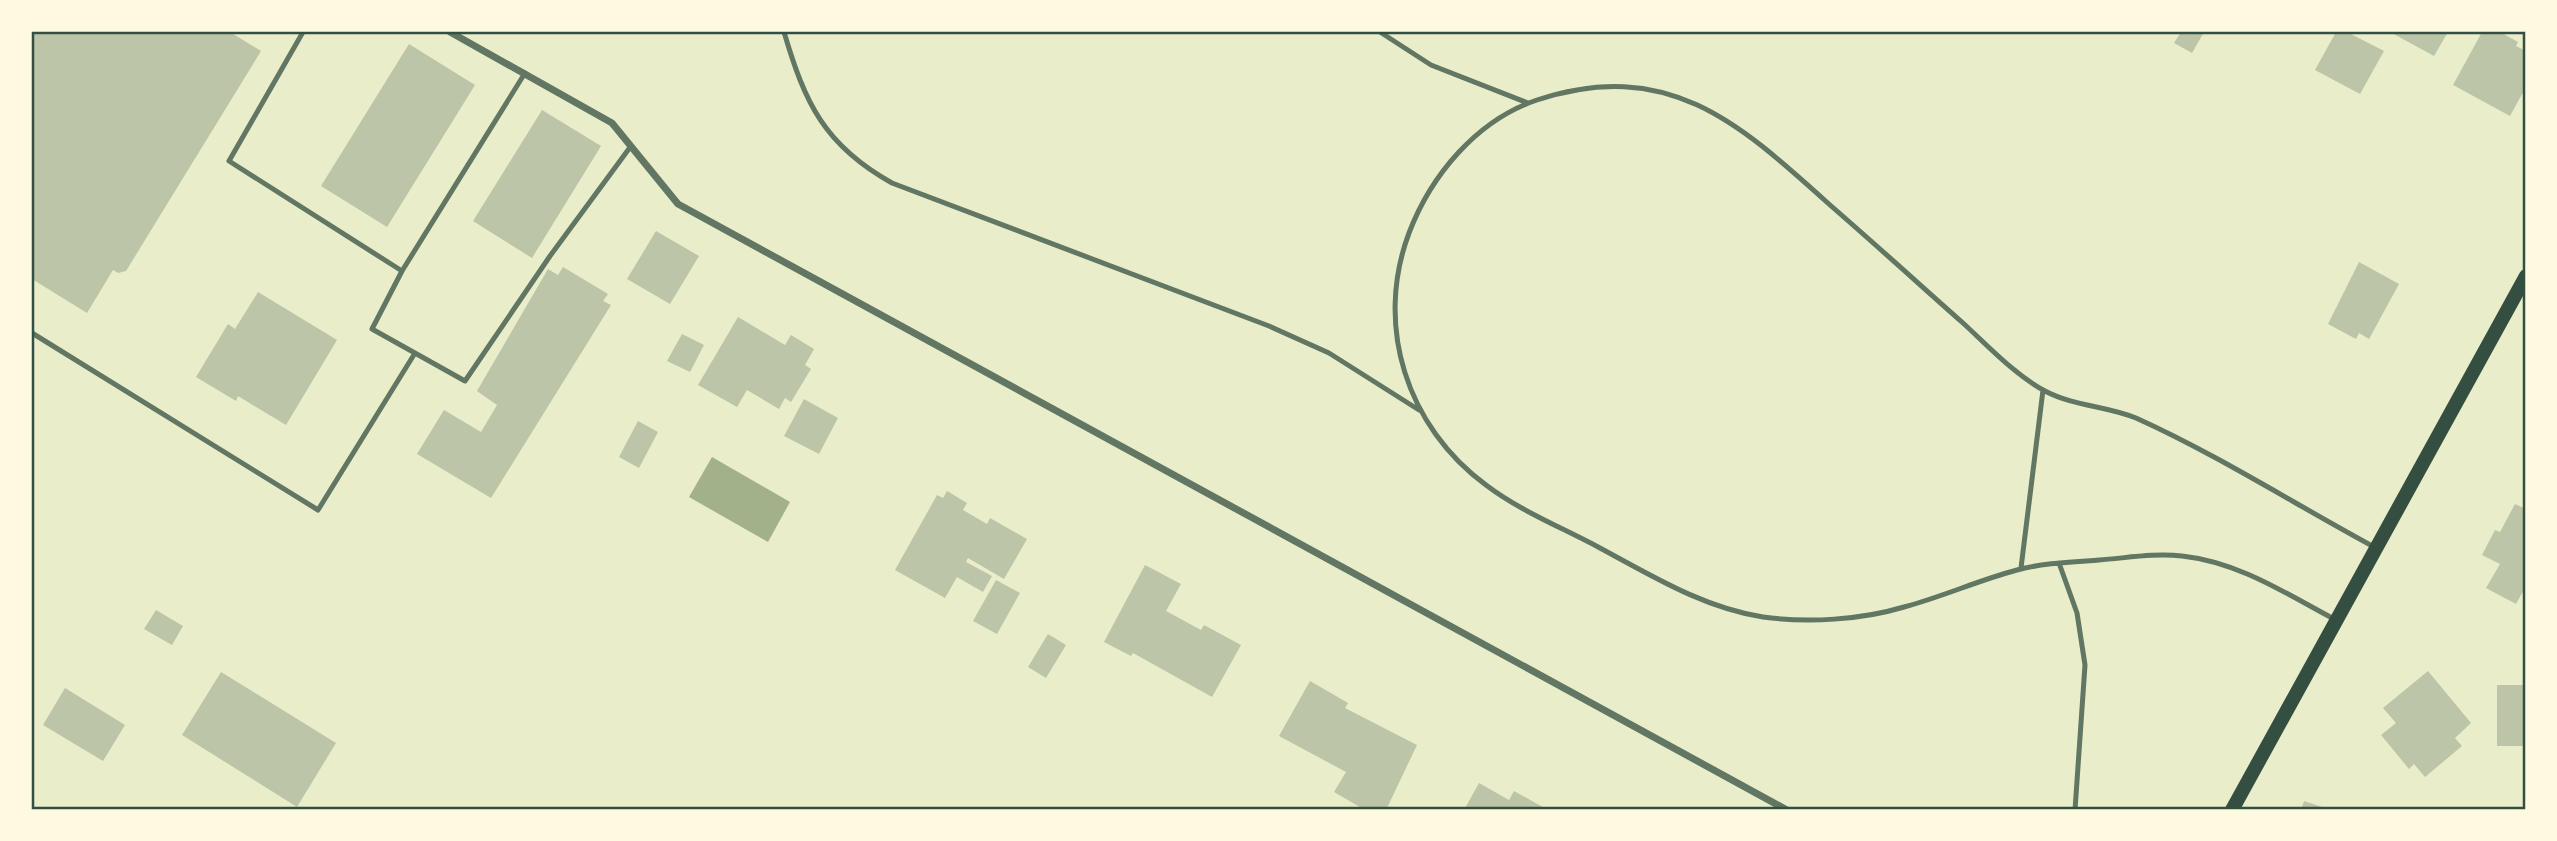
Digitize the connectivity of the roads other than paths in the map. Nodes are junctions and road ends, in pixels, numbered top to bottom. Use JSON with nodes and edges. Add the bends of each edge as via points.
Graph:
{"nodes":[{"id":1,"x":303,"y":32,"type":"edge"},
{"id":2,"x":450,"y":32,"type":"edge"},
{"id":3,"x":784,"y":32,"type":"edge"},
{"id":4,"x":1380,"y":32,"type":"edge"},
{"id":5,"x":525,"y":73,"type":"junction"},
{"id":6,"x":1528,"y":103,"type":"junction"},
{"id":7,"x":631,"y":146,"type":"junction"},
{"id":8,"x":402,"y":271,"type":"junction"},
{"id":9,"x":2525,"y":276,"type":"edge"},
{"id":10,"x":32,"y":333,"type":"edge"},
{"id":11,"x":415,"y":353,"type":"junction"},
{"id":12,"x":2043,"y":390,"type":"junction"},
{"id":13,"x":1419,"y":410,"type":"junction"},
{"id":14,"x":2376,"y":548,"type":"junction"},
{"id":15,"x":2059,"y":563,"type":"junction"},
{"id":16,"x":2021,"y":568,"type":"junction"},
{"id":17,"x":2336,"y":621,"type":"junction"},
{"id":18,"x":1787,"y":810,"type":"edge"},
{"id":19,"x":2075,"y":810,"type":"edge"},
{"id":20,"x":2232,"y":810,"type":"edge"}],
"edges":[{"from":1,"to":8,"type":"lane","via":[[229,161]]},
{"from":2,"to":5,"type":"street"},
{"from":3,"to":13,"type":"lane","via":[[797,76],[819,123],[870,171],[1269,326],[1329,353]]},
{"from":4,"to":6,"type":"lane","via":[[1441,69]]},
{"from":5,"to":7,"type":"street","via":[[611,123]]},
{"from":5,"to":8,"type":"lane"},
{"from":6,"to":12,"type":"lane","via":[[1583,89],[1642,89],[1694,102],[1719,114],[1768,149]]},
{"from":6,"to":13,"type":"lane","via":[[1495,122],[1447,165],[1431,186],[1405,242],[1398,279],[1397,338]]},
{"from":7,"to":11,"type":"lane","via":[[465,381]]},
{"from":7,"to":18,"type":"street","via":[[678,204]]},
{"from":8,"to":11,"type":"lane","via":[[372,328]]},
{"from":9,"to":14,"type":"main road"},
{"from":10,"to":11,"type":"lane","via":[[318,510]]},
{"from":12,"to":14,"type":"lane","via":[[2133,417]]},
{"from":12,"to":16,"type":"lane"},
{"from":13,"to":16,"type":"lane","via":[[1446,449],[1495,492],[1678,589],[1738,612],[1796,619],[1851,617],[1900,609]]},
{"from":14,"to":17,"type":"main road"},
{"from":15,"to":16,"type":"lane"},
{"from":15,"to":17,"type":"lane","via":[[2155,555],[2202,559],[2247,573]]},
{"from":15,"to":19,"type":"lane","via":[[2077,614],[2085,666]]},
{"from":17,"to":20,"type":"main road"}]}
